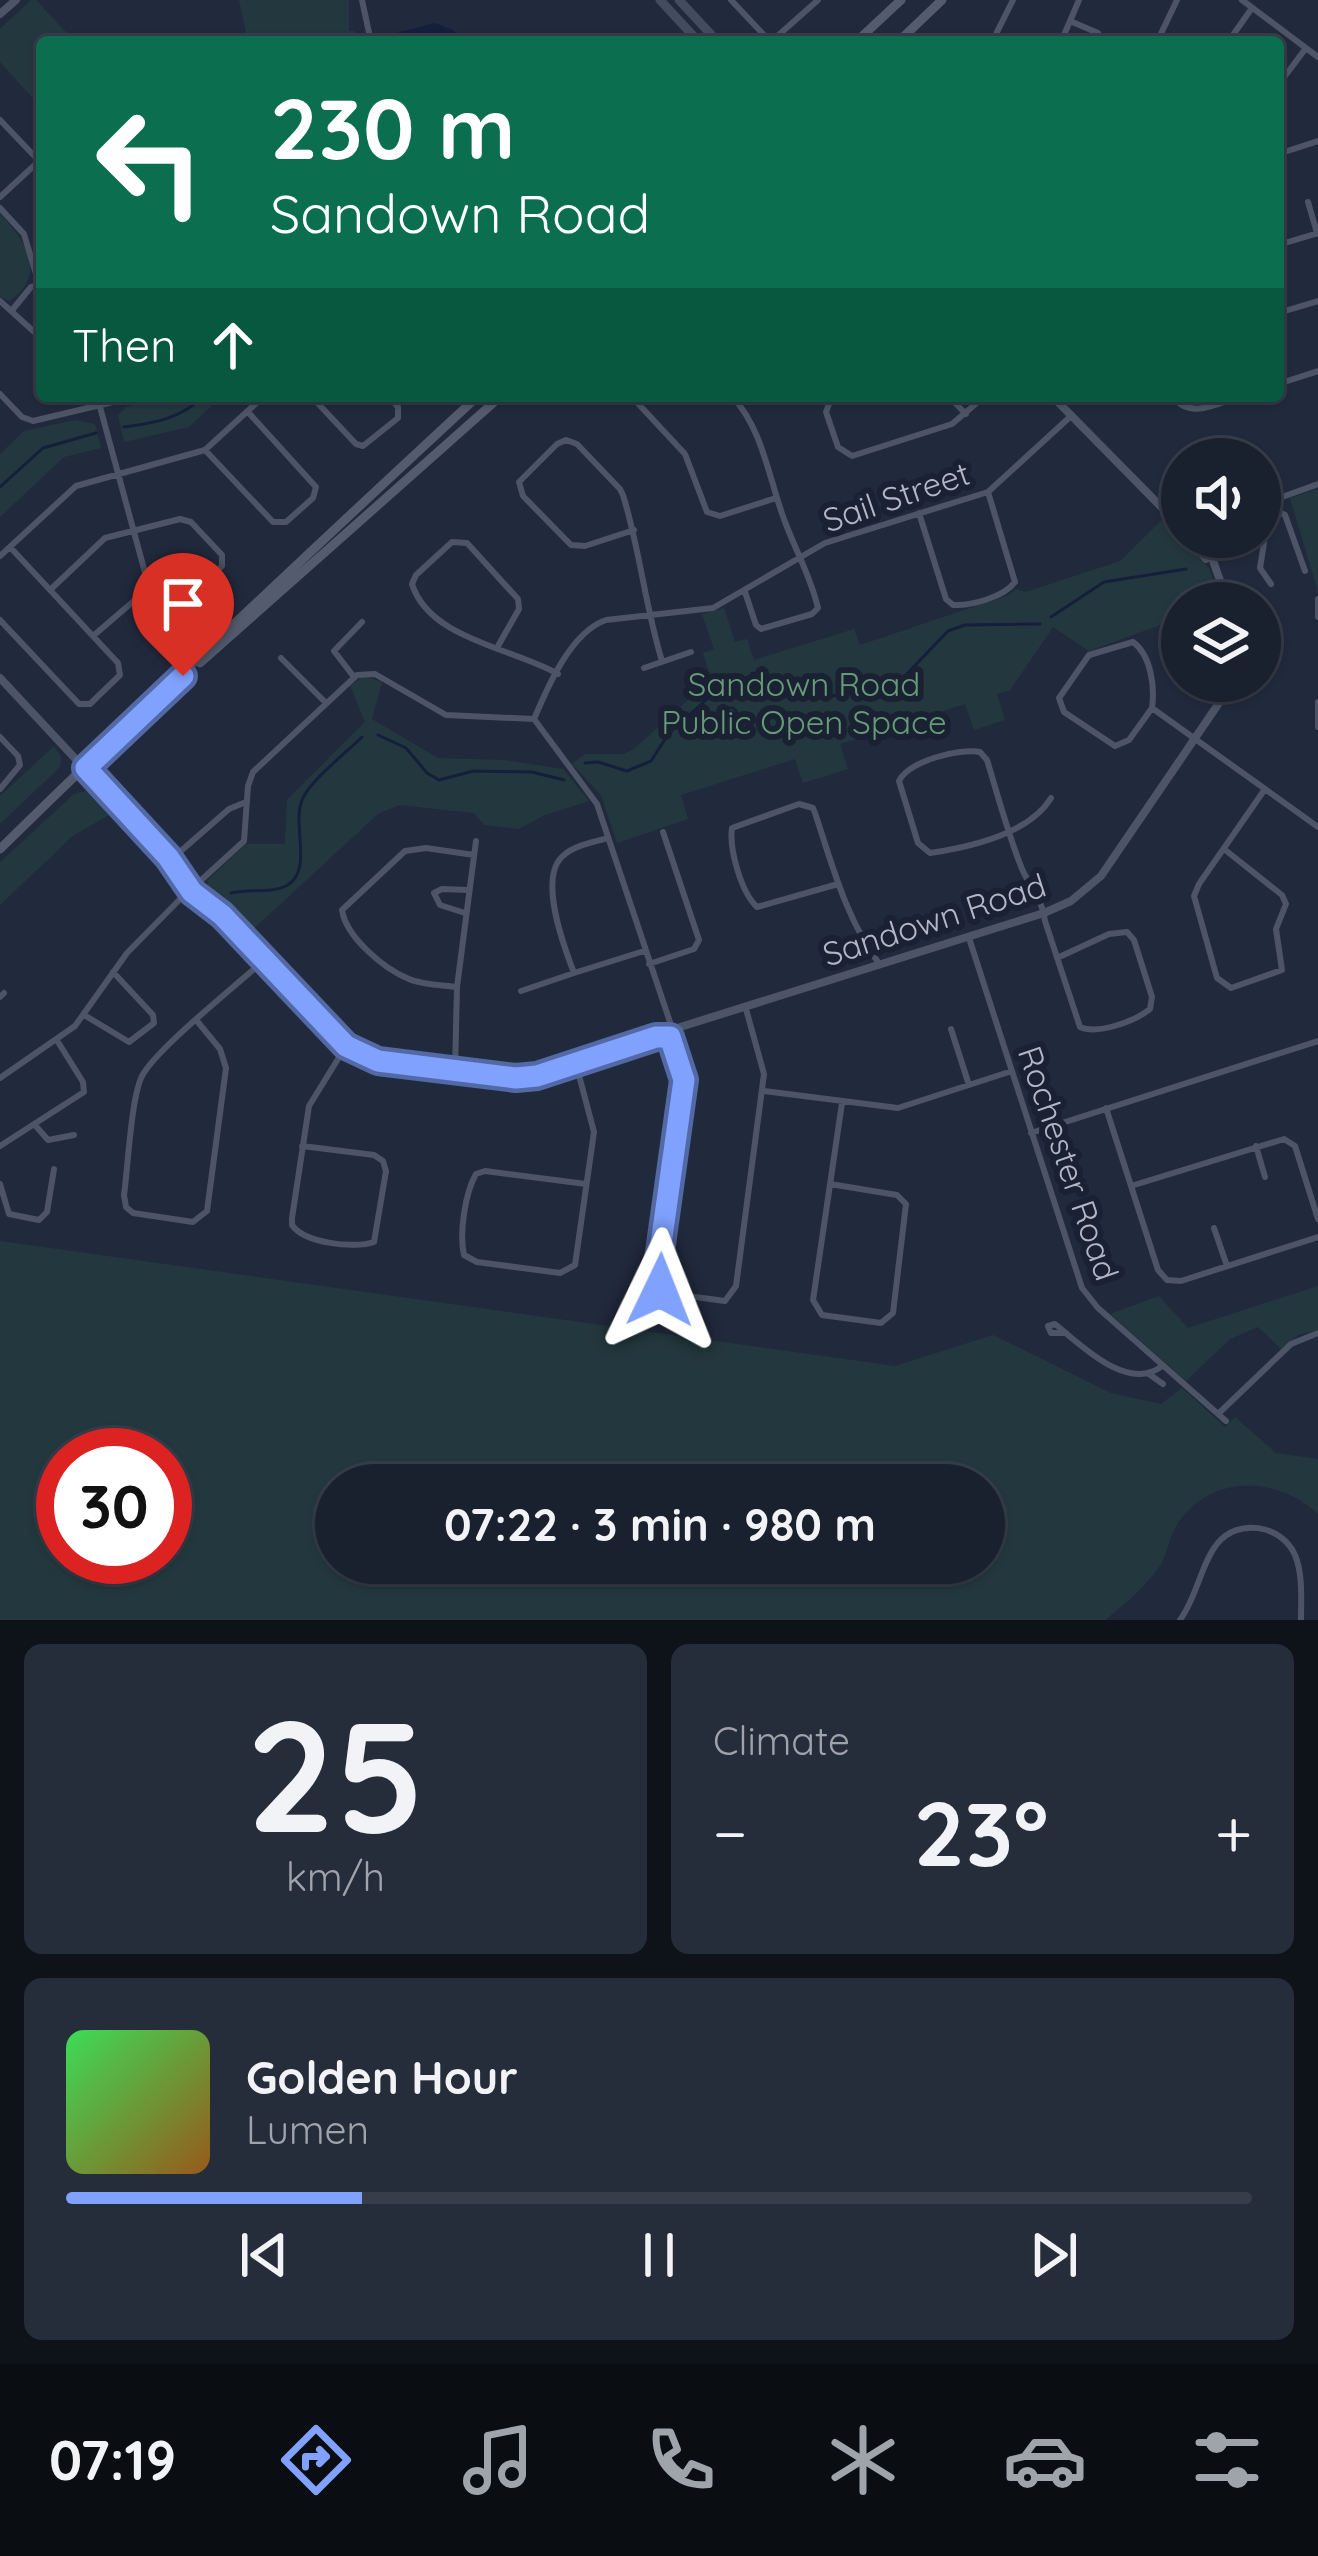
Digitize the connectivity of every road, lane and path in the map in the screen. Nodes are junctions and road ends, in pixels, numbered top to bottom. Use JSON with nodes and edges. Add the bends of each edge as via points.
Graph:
{"nodes":[{"id":1,"x":16,"y":0,"type":"edge"},
{"id":2,"x":362,"y":0,"type":"edge"},
{"id":3,"x":660,"y":0,"type":"edge"},
{"id":4,"x":679,"y":0,"type":"edge"},
{"id":5,"x":731,"y":0,"type":"edge"},
{"id":6,"x":818,"y":0,"type":"edge"},
{"id":7,"x":901,"y":0,"type":"edge"},
{"id":8,"x":942,"y":0,"type":"edge"},
{"id":9,"x":1013,"y":0,"type":"edge"},
{"id":10,"x":1078,"y":0,"type":"edge"},
{"id":11,"x":1242,"y":0,"type":"edge"},
{"id":12,"x":1172,"y":1,"type":"edge"},
{"id":13,"x":1252,"y":8,"type":"junction"},
{"id":14,"x":0,"y":14,"type":"edge"},
{"id":15,"x":1070,"y":21,"type":"junction"},
{"id":16,"x":1098,"y":34,"type":"dead end"},
{"id":17,"x":369,"y":36,"type":"edge"},
{"id":18,"x":693,"y":36,"type":"edge"},
{"id":19,"x":712,"y":36,"type":"edge"},
{"id":20,"x":769,"y":36,"type":"edge"},
{"id":21,"x":778,"y":36,"type":"edge"},
{"id":22,"x":862,"y":36,"type":"edge"},
{"id":23,"x":904,"y":36,"type":"edge"},
{"id":24,"x":995,"y":36,"type":"edge"},
{"id":25,"x":1064,"y":36,"type":"edge"},
{"id":26,"x":1158,"y":36,"type":"edge"},
{"id":27,"x":1232,"y":36,"type":"edge"},
{"id":28,"x":1306,"y":48,"type":"junction"},
{"id":29,"x":1318,"y":57,"type":"edge"},
{"id":30,"x":1284,"y":77,"type":"edge"},
{"id":31,"x":0,"y":120,"type":"edge"},
{"id":32,"x":1318,"y":141,"type":"edge"},
{"id":33,"x":1284,"y":152,"type":"edge"},
{"id":34,"x":36,"y":157,"type":"edge"},
{"id":35,"x":36,"y":166,"type":"edge"},
{"id":36,"x":0,"y":197,"type":"edge"},
{"id":37,"x":1308,"y":202,"type":"dead end"},
{"id":38,"x":0,"y":208,"type":"edge"},
{"id":39,"x":1318,"y":233,"type":"edge"},
{"id":40,"x":1284,"y":243,"type":"edge"},
{"id":41,"x":36,"y":269,"type":"edge"},
{"id":42,"x":36,"y":286,"type":"edge"},
{"id":43,"x":0,"y":301,"type":"edge"},
{"id":44,"x":1318,"y":301,"type":"edge"},
{"id":45,"x":13,"y":309,"type":"junction"},
{"id":46,"x":1284,"y":311,"type":"edge"},
{"id":47,"x":36,"y":334,"type":"edge"},
{"id":48,"x":1318,"y":371,"type":"edge"},
{"id":49,"x":1284,"y":382,"type":"edge"},
{"id":50,"x":0,"y":394,"type":"edge"},
{"id":51,"x":95,"y":402,"type":"edge"},
{"id":52,"x":98,"y":402,"type":"edge"},
{"id":53,"x":258,"y":402,"type":"edge"},
{"id":54,"x":317,"y":402,"type":"edge"},
{"id":55,"x":394,"y":402,"type":"edge"},
{"id":56,"x":472,"y":402,"type":"edge"},
{"id":57,"x":494,"y":402,"type":"edge"},
{"id":58,"x":637,"y":402,"type":"edge"},
{"id":59,"x":737,"y":402,"type":"edge"},
{"id":60,"x":830,"y":402,"type":"edge"},
{"id":61,"x":954,"y":402,"type":"edge"},
{"id":62,"x":979,"y":402,"type":"edge"},
{"id":63,"x":1058,"y":402,"type":"edge"},
{"id":64,"x":1180,"y":402,"type":"edge"},
{"id":65,"x":1219,"y":402,"type":"edge"},
{"id":66,"x":248,"y":412,"type":"junction"},
{"id":67,"x":967,"y":414,"type":"junction"},
{"id":68,"x":1071,"y":416,"type":"junction"},
{"id":69,"x":205,"y":450,"type":"junction"},
{"id":70,"x":1120,"y":466,"type":"junction"},
{"id":71,"x":119,"y":473,"type":"junction"},
{"id":72,"x":1112,"y":474,"type":"dead end"},
{"id":73,"x":1318,"y":484,"type":"edge"},
{"id":74,"x":988,"y":492,"type":"junction"},
{"id":75,"x":1281,"y":497,"type":"edge"},
{"id":76,"x":776,"y":498,"type":"junction"},
{"id":77,"x":1161,"y":507,"type":"edge"},
{"id":78,"x":1281,"y":512,"type":"edge"},
{"id":79,"x":919,"y":513,"type":"junction"},
{"id":80,"x":134,"y":530,"type":"junction"},
{"id":81,"x":634,"y":530,"type":"junction"},
{"id":82,"x":10,"y":548,"type":"junction"},
{"id":83,"x":0,"y":556,"type":"edge"},
{"id":84,"x":803,"y":556,"type":"junction"},
{"id":85,"x":1305,"y":571,"type":"dead end"},
{"id":86,"x":50,"y":590,"type":"junction"},
{"id":87,"x":149,"y":591,"type":"junction"},
{"id":88,"x":745,"y":592,"type":"junction"},
{"id":89,"x":1318,"y":599,"type":"edge"},
{"id":90,"x":648,"y":616,"type":"junction"},
{"id":91,"x":1318,"y":616,"type":"edge"},
{"id":92,"x":0,"y":620,"type":"edge"},
{"id":93,"x":362,"y":622,"type":"dead end"},
{"id":94,"x":93,"y":637,"type":"junction"},
{"id":95,"x":498,"y":646,"type":"junction"},
{"id":96,"x":692,"y":652,"type":"dead end"},
{"id":97,"x":281,"y":658,"type":"dead end"},
{"id":98,"x":662,"y":661,"type":"junction"},
{"id":99,"x":644,"y":668,"type":"dead end"},
{"id":100,"x":558,"y":674,"type":"junction"},
{"id":101,"x":183,"y":676,"type":"junction"},
{"id":102,"x":354,"y":677,"type":"junction"},
{"id":103,"x":0,"y":678,"type":"edge"},
{"id":104,"x":1220,"y":702,"type":"edge"},
{"id":105,"x":1318,"y":702,"type":"edge"},
{"id":106,"x":326,"y":703,"type":"junction"},
{"id":107,"x":1152,"y":707,"type":"junction"},
{"id":108,"x":534,"y":718,"type":"junction"},
{"id":109,"x":1318,"y":727,"type":"edge"},
{"id":110,"x":0,"y":737,"type":"edge"},
{"id":111,"x":1197,"y":738,"type":"junction"},
{"id":112,"x":86,"y":768,"type":"junction"},
{"id":113,"x":1266,"y":788,"type":"junction"},
{"id":114,"x":0,"y":789,"type":"edge"},
{"id":115,"x":1051,"y":798,"type":"dead end"},
{"id":116,"x":246,"y":802,"type":"junction"},
{"id":117,"x":1318,"y":827,"type":"edge"},
{"id":118,"x":663,"y":832,"type":"dead end"},
{"id":119,"x":1010,"y":832,"type":"junction"},
{"id":120,"x":608,"y":838,"type":"junction"},
{"id":121,"x":476,"y":841,"type":"dead end"},
{"id":122,"x":0,"y":848,"type":"edge"},
{"id":123,"x":1224,"y":849,"type":"junction"},
{"id":124,"x":182,"y":850,"type":"dead end"},
{"id":125,"x":474,"y":855,"type":"junction"},
{"id":126,"x":838,"y":884,"type":"junction"},
{"id":127,"x":195,"y":888,"type":"junction"},
{"id":128,"x":468,"y":890,"type":"junction"},
{"id":129,"x":465,"y":913,"type":"junction"},
{"id":130,"x":1044,"y":913,"type":"junction"},
{"id":131,"x":969,"y":938,"type":"junction"},
{"id":132,"x":644,"y":951,"type":"junction"},
{"id":133,"x":1057,"y":958,"type":"junction"},
{"id":134,"x":264,"y":960,"type":"junction"},
{"id":135,"x":649,"y":964,"type":"junction"},
{"id":136,"x":880,"y":966,"type":"junction"},
{"id":137,"x":113,"y":972,"type":"junction"},
{"id":138,"x":574,"y":973,"type":"junction"},
{"id":139,"x":457,"y":987,"type":"junction"},
{"id":140,"x":521,"y":991,"type":"dead end"},
{"id":141,"x":746,"y":1009,"type":"junction"},
{"id":142,"x":84,"y":1016,"type":"junction"},
{"id":143,"x":197,"y":1022,"type":"junction"},
{"id":144,"x":950,"y":1029,"type":"dead end"},
{"id":145,"x":671,"y":1033,"type":"junction"},
{"id":146,"x":1318,"y":1041,"type":"edge"},
{"id":147,"x":58,"y":1042,"type":"junction"},
{"id":148,"x":346,"y":1046,"type":"junction"},
{"id":149,"x":576,"y":1064,"type":"junction"},
{"id":150,"x":455,"y":1071,"type":"junction"},
{"id":151,"x":1012,"y":1071,"type":"junction"},
{"id":152,"x":0,"y":1078,"type":"edge"},
{"id":153,"x":969,"y":1085,"type":"junction"},
{"id":154,"x":763,"y":1091,"type":"junction"},
{"id":155,"x":842,"y":1103,"type":"junction"},
{"id":156,"x":1106,"y":1108,"type":"junction"},
{"id":157,"x":35,"y":1125,"type":"junction"},
{"id":158,"x":1031,"y":1132,"type":"junction"},
{"id":159,"x":74,"y":1135,"type":"dead end"},
{"id":160,"x":302,"y":1145,"type":"junction"},
{"id":161,"x":0,"y":1146,"type":"edge"},
{"id":162,"x":1256,"y":1146,"type":"junction"},
{"id":163,"x":54,"y":1169,"type":"dead end"},
{"id":164,"x":1265,"y":1177,"type":"dead end"},
{"id":165,"x":0,"y":1184,"type":"edge"},
{"id":166,"x":586,"y":1184,"type":"junction"},
{"id":167,"x":830,"y":1184,"type":"junction"},
{"id":168,"x":1131,"y":1186,"type":"junction"},
{"id":169,"x":1318,"y":1219,"type":"edge"},
{"id":170,"x":1214,"y":1228,"type":"dead end"},
{"id":171,"x":1318,"y":1237,"type":"edge"},
{"id":172,"x":1227,"y":1266,"type":"junction"},
{"id":173,"x":1066,"y":1333,"type":"dead end"},
{"id":174,"x":1318,"y":1333,"type":"edge"},
{"id":175,"x":1162,"y":1365,"type":"junction"},
{"id":176,"x":1149,"y":1374,"type":"junction"},
{"id":177,"x":1163,"y":1384,"type":"dead end"},
{"id":178,"x":1218,"y":1414,"type":"junction"},
{"id":179,"x":1226,"y":1421,"type":"dead end"},
{"id":180,"x":1180,"y":1620,"type":"edge"},
{"id":181,"x":1301,"y":1620,"type":"edge"}],
"edges":[{"from":1,"to":14,"type":"street"},
{"from":2,"to":17,"type":"street"},
{"from":3,"to":18,"type":"main road"},
{"from":4,"to":19,"type":"main road"},
{"from":5,"to":20,"type":"street"},
{"from":6,"to":21,"type":"street"},
{"from":7,"to":22,"type":"main road"},
{"from":8,"to":23,"type":"main road"},
{"from":9,"to":24,"type":"street"},
{"from":10,"to":15,"type":"street"},
{"from":11,"to":13,"type":"street"},
{"from":12,"to":26,"type":"street"},
{"from":13,"to":27,"type":"street"},
{"from":13,"to":28,"type":"street"},
{"from":15,"to":16,"type":"street"},
{"from":15,"to":25,"type":"street"},
{"from":28,"to":29,"type":"street"},
{"from":28,"to":30,"type":"street"},
{"from":31,"to":34,"type":"street"},
{"from":32,"to":33,"type":"street"},
{"from":35,"to":36,"type":"street"},
{"from":37,"to":39,"type":"street"},
{"from":38,"to":41,"type":"street","via":[[24,234]]},
{"from":39,"to":40,"type":"street"},
{"from":42,"to":45,"type":"street"},
{"from":43,"to":45,"type":"street"},
{"from":44,"to":46,"type":"street"},
{"from":45,"to":47,"type":"street"},
{"from":48,"to":49,"type":"street"},
{"from":50,"to":51,"type":"street","via":[[33,422]]},
{"from":52,"to":71,"type":"street"},
{"from":53,"to":66,"type":"street"},
{"from":54,"to":55,"type":"street","via":[[363,446],[398,418]]},
{"from":56,"to":101,"type":"main road"},
{"from":57,"to":101,"type":"main road"},
{"from":58,"to":76,"type":"street","via":[[685,454],[707,512],[720,516]]},
{"from":59,"to":76,"type":"street","via":[[752,420]]},
{"from":60,"to":67,"type":"street","via":[[826,412],[847,455]]},
{"from":61,"to":67,"type":"street"},
{"from":62,"to":67,"type":"street"},
{"from":63,"to":68,"type":"street"},
{"from":64,"to":65,"type":"street","via":[[1190,410]]},
{"from":66,"to":69,"type":"street"},
{"from":66,"to":69,"type":"street","via":[[316,487],[286,522],[272,522]]},
{"from":68,"to":70,"type":"street"},
{"from":68,"to":74,"type":"street","name":"Sail Street"},
{"from":69,"to":71,"type":"street"},
{"from":70,"to":72,"type":"street"},
{"from":70,"to":77,"type":"street"},
{"from":71,"to":80,"type":"street"},
{"from":71,"to":82,"type":"street","via":[[76,486]]},
{"from":73,"to":75,"type":"street"},
{"from":74,"to":79,"type":"street","name":"Sail Street"},
{"from":74,"to":79,"type":"street","via":[[1015,582],[963,606],[946,599]]},
{"from":76,"to":84,"type":"street"},
{"from":78,"to":85,"type":"street"},
{"from":79,"to":84,"type":"street","name":"Sail Street"},
{"from":80,"to":86,"type":"street","via":[[106,538]]},
{"from":80,"to":87,"type":"street"},
{"from":80,"to":87,"type":"street","via":[[185,520],[223,557],[210,577]]},
{"from":81,"to":81,"type":"street","via":[[622,492],[575,442],[560,442],[521,478],[523,496],[571,545]]},
{"from":81,"to":90,"type":"street"},
{"from":82,"to":83,"type":"street"},
{"from":82,"to":86,"type":"street"},
{"from":84,"to":88,"type":"street","name":"Sail Street"},
{"from":84,"to":88,"type":"street","via":[[814,613],[761,629]]},
{"from":86,"to":94,"type":"street"},
{"from":87,"to":94,"type":"street"},
{"from":88,"to":90,"type":"street","name":"Sail Street","via":[[713,608]]},
{"from":89,"to":91,"type":"street"},
{"from":90,"to":98,"type":"street"},
{"from":90,"to":100,"type":"street","name":"Sail Street","via":[[595,624]]},
{"from":92,"to":94,"type":"street","via":[[79,704],[91,704],[122,672]]},
{"from":93,"to":102,"type":"street","via":[[334,652]]},
{"from":95,"to":95,"type":"street","via":[[450,631],[413,591],[416,575],[452,542],[467,543],[519,601]]},
{"from":95,"to":100,"type":"street"},
{"from":96,"to":98,"type":"street"},
{"from":97,"to":106,"type":"street"},
{"from":98,"to":99,"type":"street"},
{"from":100,"to":108,"type":"street","name":"Sail Street"},
{"from":101,"to":112,"type":"main road"},
{"from":102,"to":106,"type":"street"},
{"from":102,"to":108,"type":"street","via":[[375,674],[446,716]]},
{"from":103,"to":112,"type":"street","name":"Sandown Road"},
{"from":104,"to":111,"type":"street","name":"Sandown Road"},
{"from":105,"to":109,"type":"street"},
{"from":106,"to":116,"type":"street","via":[[256,769]]},
{"from":107,"to":107,"type":"street","via":[[1129,740],[1115,746],[1064,712],[1058,698],[1089,655],[1133,642],[1144,654]]},
{"from":107,"to":111,"type":"street"},
{"from":108,"to":120,"type":"street","via":[[595,799]]},
{"from":110,"to":114,"type":"street","via":[[20,766]]},
{"from":111,"to":113,"type":"street"},
{"from":111,"to":130,"type":"street","name":"Sandown Road","via":[[1101,876]]},
{"from":112,"to":122,"type":"main road"},
{"from":112,"to":127,"type":"street","name":"Sandown Road"},
{"from":113,"to":117,"type":"street"},
{"from":113,"to":123,"type":"street"},
{"from":115,"to":119,"type":"street","via":[[1038,818]]},
{"from":116,"to":124,"type":"street"},
{"from":116,"to":127,"type":"street","via":[[244,841]]},
{"from":118,"to":135,"type":"street","via":[[699,940]]},
{"from":119,"to":119,"type":"street","via":[[977,750],[902,774],[923,850]]},
{"from":119,"to":130,"type":"street"},
{"from":120,"to":132,"type":"street"},
{"from":120,"to":138,"type":"street","via":[[557,863],[554,911]]},
{"from":121,"to":125,"type":"street"},
{"from":123,"to":123,"type":"street","via":[[1194,901],[1217,978],[1231,988],[1280,972],[1276,929],[1286,904]]},
{"from":125,"to":128,"type":"street"},
{"from":125,"to":139,"type":"street","via":[[405,851],[343,910],[348,926],[390,968]]},
{"from":126,"to":126,"type":"street","via":[[810,806],[732,828],[755,905]]},
{"from":126,"to":136,"type":"street"},
{"from":127,"to":134,"type":"street","name":"Sandown Road"},
{"from":127,"to":137,"type":"street"},
{"from":128,"to":129,"type":"street"},
{"from":128,"to":129,"type":"street","via":[[434,894],[440,905]]},
{"from":129,"to":139,"type":"street"},
{"from":130,"to":131,"type":"street","name":"Sandown Road"},
{"from":130,"to":133,"type":"street"},
{"from":131,"to":136,"type":"street","name":"Sandown Road"},
{"from":131,"to":151,"type":"street","name":"Rochester Road"},
{"from":132,"to":135,"type":"street"},
{"from":132,"to":138,"type":"street"},
{"from":133,"to":133,"type":"street","via":[[1085,1030],[1150,1009],[1127,932]]},
{"from":134,"to":143,"type":"street"},
{"from":134,"to":148,"type":"street","name":"Sandown Road"},
{"from":135,"to":145,"type":"street"},
{"from":136,"to":141,"type":"street","name":"Sandown Road"},
{"from":137,"to":142,"type":"street"},
{"from":137,"to":142,"type":"street","via":[[153,1015],[153,1025],[129,1042]]},
{"from":138,"to":140,"type":"street"},
{"from":139,"to":150,"type":"street"},
{"from":141,"to":145,"type":"street","name":"Sandown Road"},
{"from":141,"to":154,"type":"street","via":[[764,1063]]},
{"from":142,"to":147,"type":"street"},
{"from":143,"to":143,"type":"street","via":[[142,1076],[124,1195],[130,1212],[193,1222],[207,1211],[226,1068]]},
{"from":144,"to":153,"type":"street"},
{"from":145,"to":149,"type":"street","name":"Sandown Road"},
{"from":145,"to":154,"type":"street","via":[[684,1080],[656,1280],[665,1293],[719,1301],[735,1292]]},
{"from":146,"to":156,"type":"street"},
{"from":147,"to":152,"type":"street"},
{"from":147,"to":157,"type":"street","via":[[85,1089]]},
{"from":148,"to":150,"type":"street","name":"Sandown Road","via":[[378,1061]]},
{"from":148,"to":160,"type":"street","via":[[309,1106]]},
{"from":149,"to":150,"type":"street","name":"Sandown Road","via":[[516,1078]]},
{"from":149,"to":166,"type":"street","via":[[593,1124]]},
{"from":151,"to":153,"type":"street"},
{"from":151,"to":158,"type":"street","name":"Rochester Road"},
{"from":153,"to":155,"type":"street","via":[[898,1108]]},
{"from":154,"to":155,"type":"street"},
{"from":155,"to":167,"type":"street"},
{"from":156,"to":158,"type":"street"},
{"from":156,"to":168,"type":"street"},
{"from":157,"to":159,"type":"street","via":[[51,1141]]},
{"from":157,"to":161,"type":"street"},
{"from":158,"to":175,"type":"street","name":"Rochester Road","via":[[1082,1288]]},
{"from":160,"to":160,"type":"street","via":[[296,1233],[374,1242],[383,1161]]},
{"from":162,"to":164,"type":"street"},
{"from":162,"to":168,"type":"street"},
{"from":162,"to":169,"type":"street","via":[[1293,1143]]},
{"from":163,"to":165,"type":"street","via":[[42,1219],[10,1214]]},
{"from":166,"to":166,"type":"street","via":[[569,1271],[464,1256],[476,1174]]},
{"from":167,"to":167,"type":"street","via":[[814,1304],[822,1315],[881,1323],[892,1313],[906,1204],[897,1195]]},
{"from":168,"to":172,"type":"street","via":[[1164,1278],[1178,1282]]},
{"from":170,"to":172,"type":"street"},
{"from":171,"to":172,"type":"street"},
{"from":173,"to":176,"type":"street","via":[[1120,1370]]},
{"from":174,"to":178,"type":"street","via":[[1291,1344]]},
{"from":175,"to":176,"type":"street"},
{"from":175,"to":178,"type":"street","name":"Rochester Road"},
{"from":176,"to":177,"type":"street"},
{"from":178,"to":179,"type":"street","name":"Rochester Road"},
{"from":180,"to":181,"type":"street","via":[[1216,1545],[1249,1527],[1274,1533],[1294,1554]]}]}
